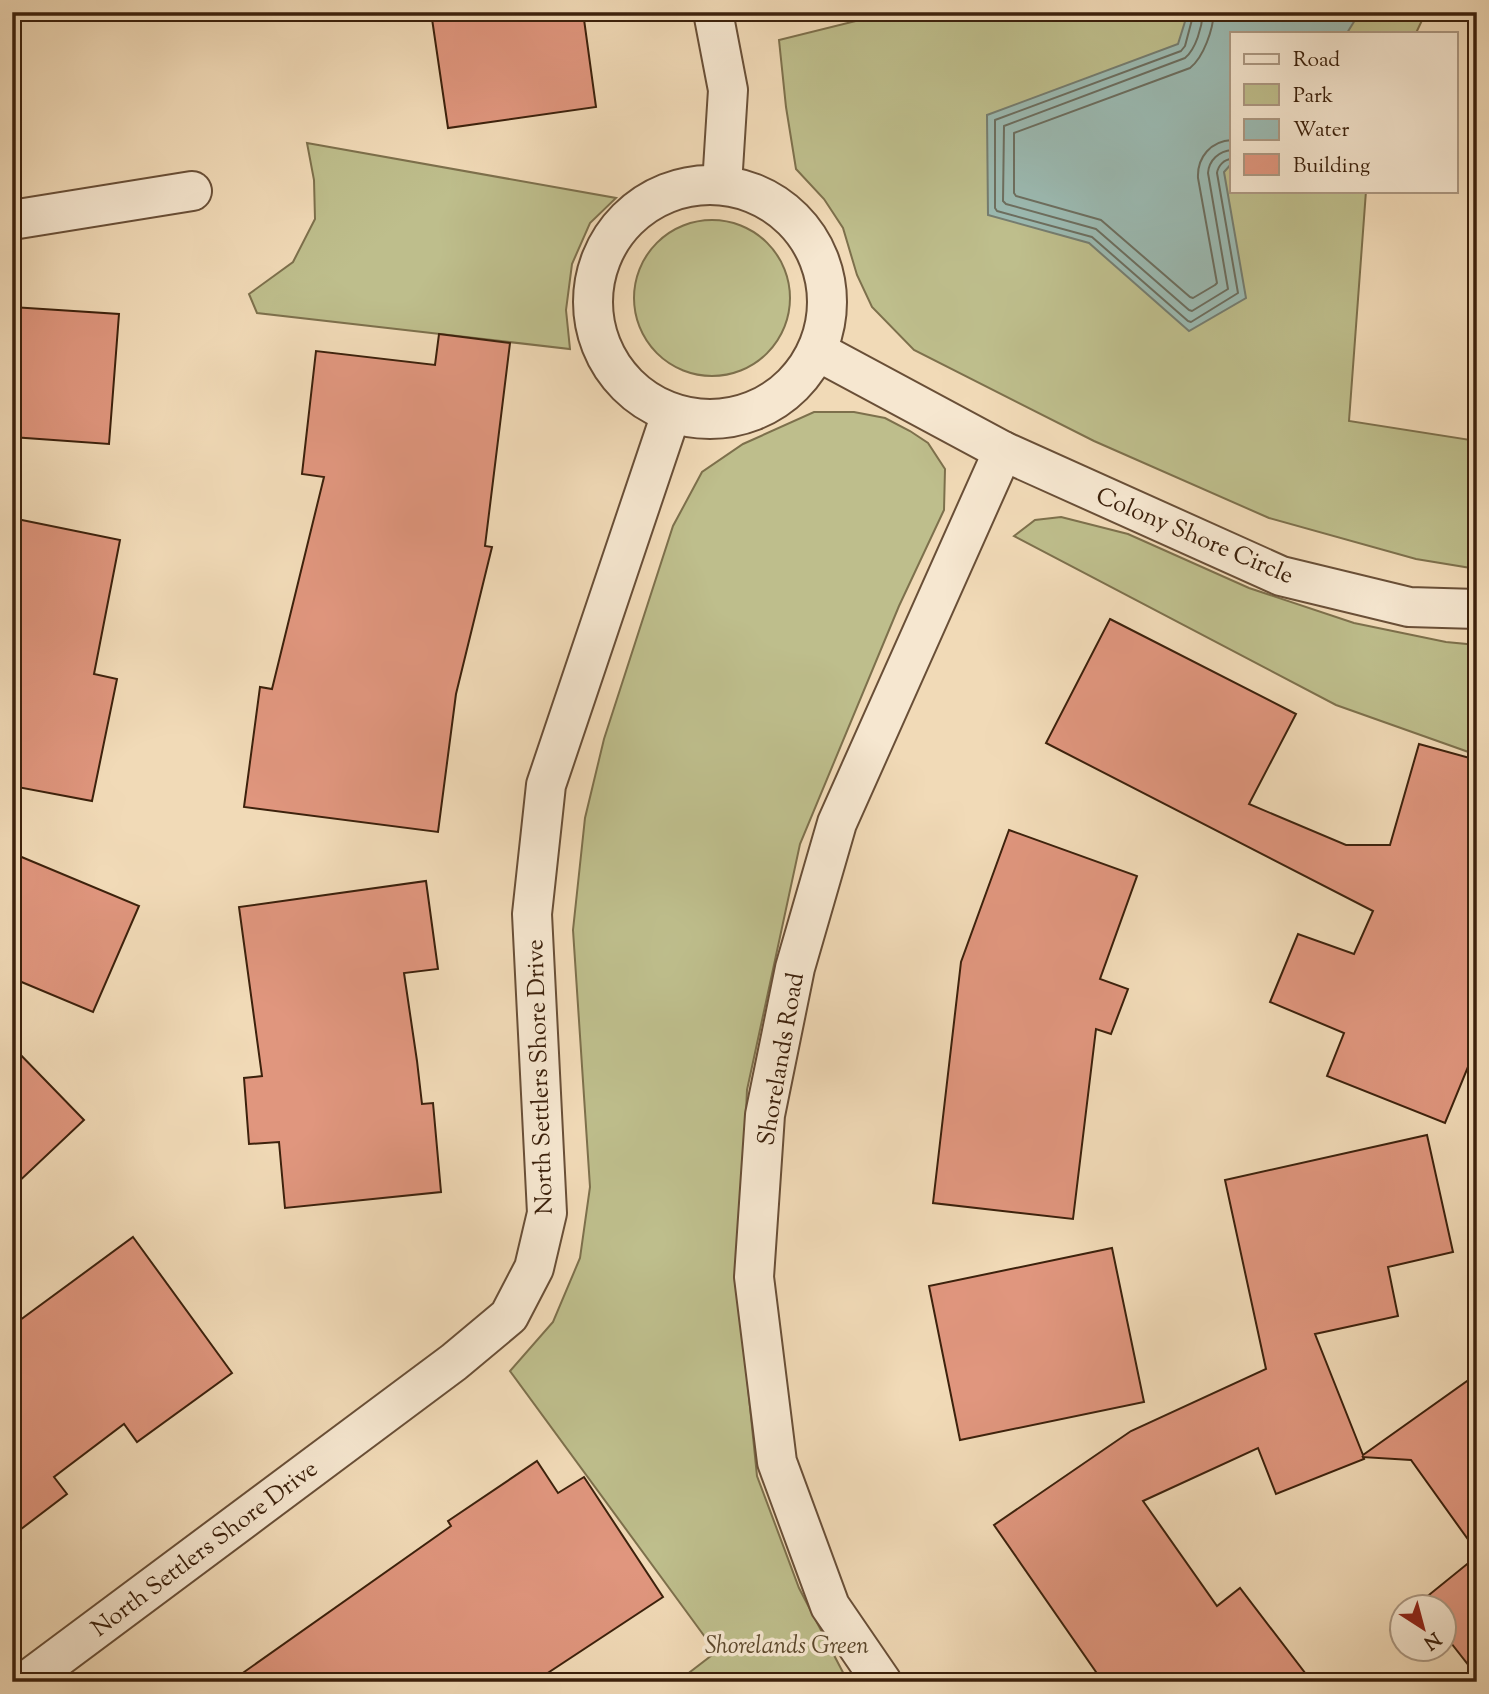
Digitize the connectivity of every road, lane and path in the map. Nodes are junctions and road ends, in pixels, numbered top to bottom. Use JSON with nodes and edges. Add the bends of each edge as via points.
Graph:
{"nodes":[{"id":1,"x":713,"y":12,"type":"edge"},
{"id":2,"x":722,"y":185,"type":"junction"},
{"id":3,"x":192,"y":191,"type":"dead end"},
{"id":4,"x":12,"y":220,"type":"edge"},
{"id":5,"x":817,"y":351,"type":"junction"},
{"id":6,"x":671,"y":414,"type":"junction"},
{"id":7,"x":1003,"y":451,"type":"junction"},
{"id":8,"x":1477,"y":609,"type":"edge"},
{"id":9,"x":24,"y":1682,"type":"edge"},
{"id":10,"x":881,"y":1682,"type":"edge"}],
"edges":[{"from":1,"to":2,"type":"street","via":[[728,90]]},
{"from":2,"to":5,"type":"street","via":[[762,196],[795,221],[819,256],[828,300]]},
{"from":2,"to":6,"type":"street","via":[[680,187],[642,206],[612,236],[594,278],[594,327],[612,370],[648,403]]},
{"from":3,"to":4,"type":"street"},
{"from":5,"to":6,"type":"street","via":[[793,385],[754,411],[699,420]]},
{"from":5,"to":7,"type":"street","name":"Colony Shore Circle"},
{"from":6,"to":9,"type":"street","name":"North Settlers Shore Drive","via":[[546,785],[532,914],[547,1213],[534,1268],[509,1316],[454,1362]]},
{"from":7,"to":8,"type":"street","name":"Colony Shore Circle","via":[[1281,576],[1409,607]]},
{"from":7,"to":10,"type":"street","name":"Shorelands Road","via":[[837,823],[795,968],[765,1115],[754,1277],[777,1462],[830,1606]]}]}
